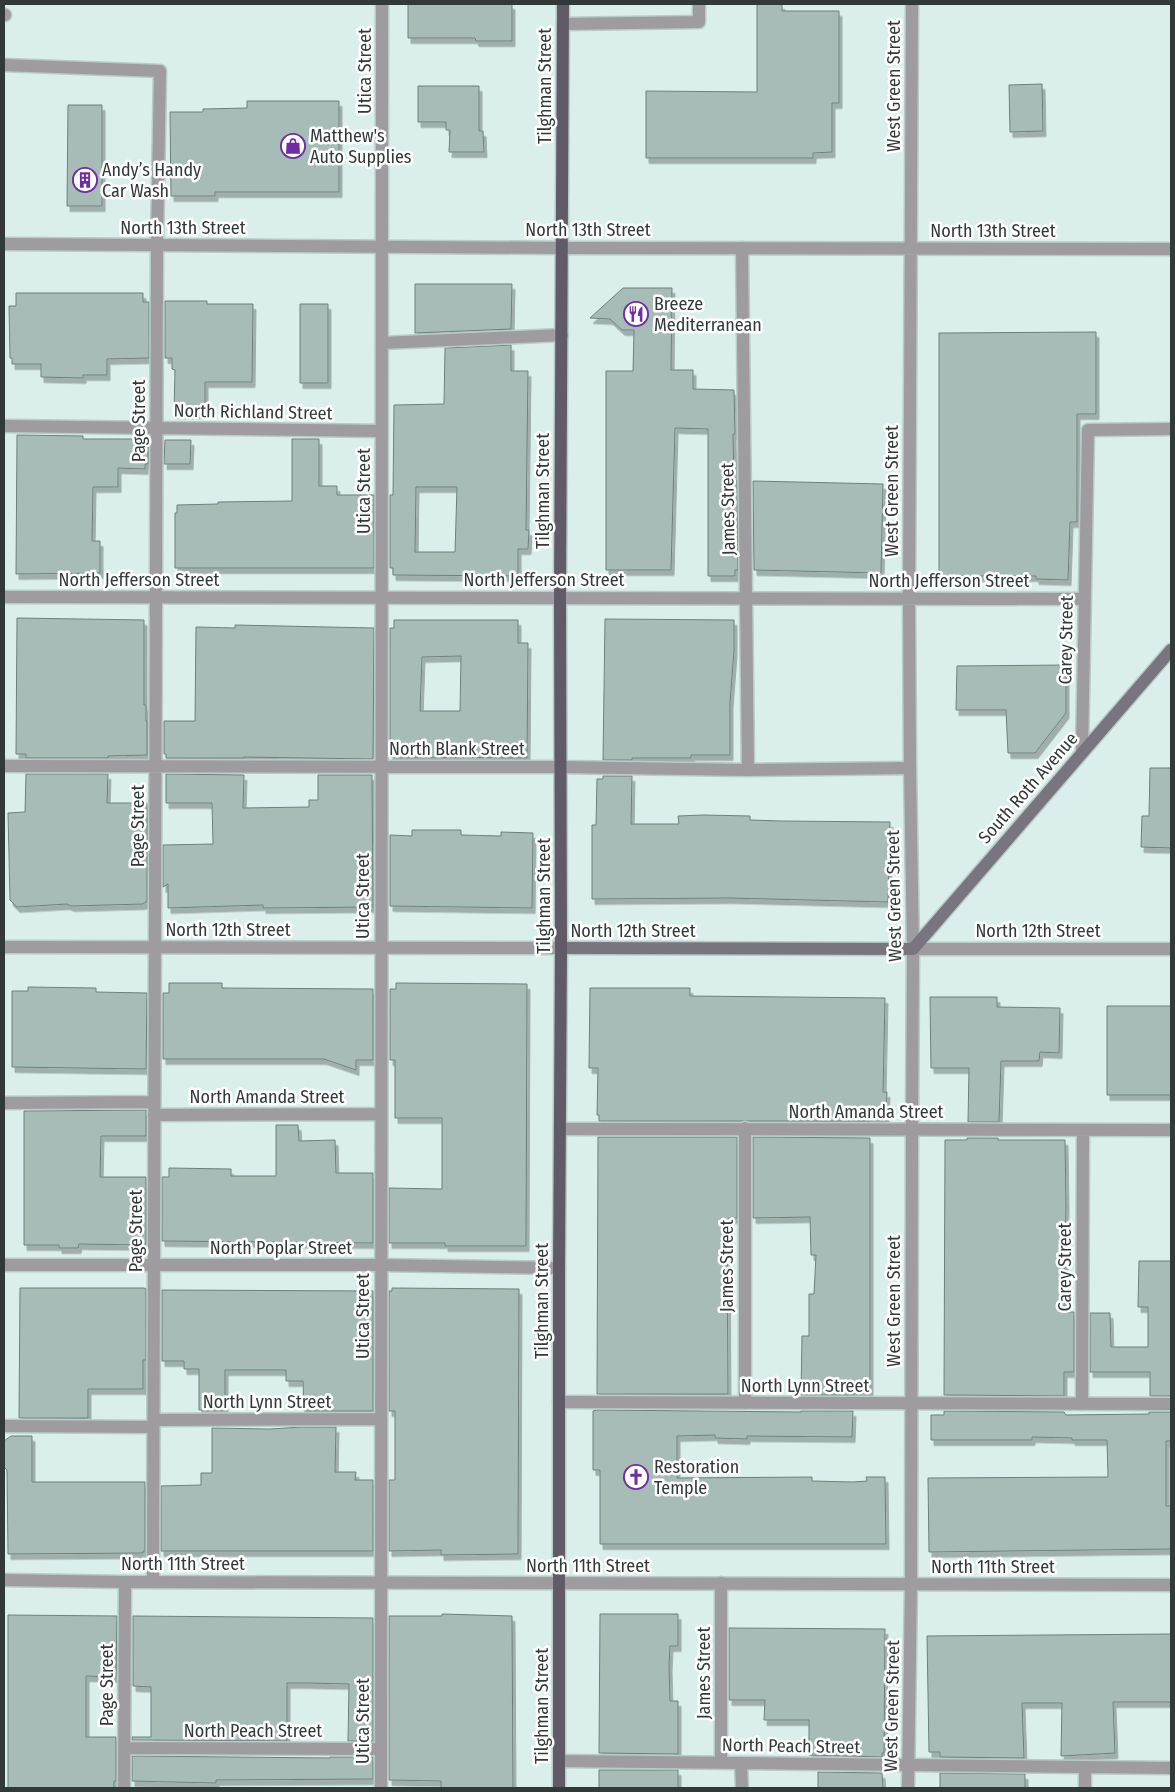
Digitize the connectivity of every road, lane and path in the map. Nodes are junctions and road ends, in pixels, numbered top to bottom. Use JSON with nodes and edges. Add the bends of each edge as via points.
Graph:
{"nodes":[{"id":1,"x":382,"y":4,"type":"edge"},
{"id":2,"x":563,"y":4,"type":"edge"},
{"id":3,"x":698,"y":4,"type":"edge"},
{"id":4,"x":912,"y":4,"type":"edge"},
{"id":5,"x":563,"y":24,"type":"junction"},
{"id":6,"x":4,"y":65,"type":"edge"},
{"id":7,"x":4,"y":244,"type":"edge"},
{"id":8,"x":157,"y":245,"type":"junction"},
{"id":9,"x":383,"y":246,"type":"junction"},
{"id":10,"x":562,"y":248,"type":"junction"},
{"id":11,"x":742,"y":248,"type":"junction"},
{"id":12,"x":911,"y":248,"type":"junction"},
{"id":13,"x":1171,"y":249,"type":"edge"},
{"id":14,"x":562,"y":335,"type":"junction"},
{"id":15,"x":382,"y":343,"type":"junction"},
{"id":16,"x":4,"y":426,"type":"edge"},
{"id":17,"x":157,"y":428,"type":"junction"},
{"id":18,"x":1171,"y":429,"type":"edge"},
{"id":19,"x":381,"y":431,"type":"junction"},
{"id":20,"x":4,"y":596,"type":"edge"},
{"id":21,"x":560,"y":597,"type":"junction"},
{"id":22,"x":156,"y":598,"type":"junction"},
{"id":23,"x":381,"y":598,"type":"junction"},
{"id":24,"x":746,"y":598,"type":"junction"},
{"id":25,"x":909,"y":598,"type":"junction"},
{"id":26,"x":1084,"y":599,"type":"junction"},
{"id":27,"x":1171,"y":650,"type":"edge"},
{"id":28,"x":1082,"y":752,"type":"junction"},
{"id":29,"x":4,"y":766,"type":"edge"},
{"id":30,"x":156,"y":767,"type":"junction"},
{"id":31,"x":381,"y":767,"type":"junction"},
{"id":32,"x":561,"y":767,"type":"junction"},
{"id":33,"x":910,"y":768,"type":"junction"},
{"id":34,"x":748,"y":770,"type":"junction"},
{"id":35,"x":4,"y":947,"type":"edge"},
{"id":36,"x":155,"y":947,"type":"junction"},
{"id":37,"x":381,"y":947,"type":"junction"},
{"id":38,"x":561,"y":948,"type":"junction"},
{"id":39,"x":913,"y":949,"type":"junction"},
{"id":40,"x":1171,"y":949,"type":"edge"},
{"id":41,"x":4,"y":1104,"type":"edge"},
{"id":42,"x":154,"y":1108,"type":"junction"},
{"id":43,"x":381,"y":1114,"type":"junction"},
{"id":44,"x":745,"y":1128,"type":"junction"},
{"id":45,"x":560,"y":1129,"type":"junction"},
{"id":46,"x":912,"y":1130,"type":"junction"},
{"id":47,"x":1083,"y":1130,"type":"junction"},
{"id":48,"x":1171,"y":1130,"type":"edge"},
{"id":49,"x":4,"y":1265,"type":"edge"},
{"id":50,"x":154,"y":1265,"type":"junction"},
{"id":51,"x":380,"y":1265,"type":"junction"},
{"id":52,"x":559,"y":1268,"type":"junction"},
{"id":53,"x":559,"y":1402,"type":"junction"},
{"id":54,"x":744,"y":1403,"type":"junction"},
{"id":55,"x":912,"y":1404,"type":"junction"},
{"id":56,"x":1082,"y":1404,"type":"junction"},
{"id":57,"x":1171,"y":1404,"type":"edge"},
{"id":58,"x":380,"y":1419,"type":"junction"},
{"id":59,"x":154,"y":1423,"type":"junction"},
{"id":60,"x":4,"y":1426,"type":"edge"},
{"id":61,"x":4,"y":1580,"type":"edge"},
{"id":62,"x":125,"y":1582,"type":"junction"},
{"id":63,"x":153,"y":1582,"type":"junction"},
{"id":64,"x":380,"y":1582,"type":"junction"},
{"id":65,"x":559,"y":1583,"type":"junction"},
{"id":66,"x":721,"y":1583,"type":"junction"},
{"id":67,"x":911,"y":1584,"type":"junction"},
{"id":68,"x":1171,"y":1585,"type":"edge"},
{"id":69,"x":124,"y":1748,"type":"junction"},
{"id":70,"x":381,"y":1749,"type":"junction"},
{"id":71,"x":560,"y":1761,"type":"junction"},
{"id":72,"x":721,"y":1763,"type":"junction"},
{"id":73,"x":742,"y":1763,"type":"junction"},
{"id":74,"x":908,"y":1765,"type":"junction"},
{"id":75,"x":1085,"y":1767,"type":"junction"},
{"id":76,"x":1171,"y":1768,"type":"edge"},
{"id":77,"x":124,"y":1788,"type":"edge"},
{"id":78,"x":380,"y":1788,"type":"edge"},
{"id":79,"x":559,"y":1788,"type":"edge"},
{"id":80,"x":742,"y":1788,"type":"edge"},
{"id":81,"x":908,"y":1788,"type":"edge"},
{"id":82,"x":1085,"y":1788,"type":"edge"}],
"edges":[{"from":1,"to":9,"type":"street","name":"Utica Street"},
{"from":2,"to":5,"type":"main road","name":"Tilghman Street"},
{"from":3,"to":5,"type":"street","via":[[699,22]]},
{"from":4,"to":12,"type":"street","name":"West Green Street"},
{"from":5,"to":10,"type":"main road","name":"Tilghman Street"},
{"from":6,"to":8,"type":"street","name":"Page Street","via":[[160,71]]},
{"from":7,"to":8,"type":"street","name":"North 13th Street"},
{"from":8,"to":9,"type":"street","name":"North 13th Street"},
{"from":8,"to":17,"type":"street","name":"Page Street"},
{"from":9,"to":10,"type":"street","name":"North 13th Street"},
{"from":9,"to":15,"type":"street","name":"Utica Street"},
{"from":10,"to":11,"type":"street","name":"North 13th Street"},
{"from":10,"to":14,"type":"main road","name":"Tilghman Street"},
{"from":11,"to":12,"type":"street","name":"North 13th Street"},
{"from":11,"to":24,"type":"street","name":"James Street"},
{"from":12,"to":13,"type":"street","name":"North 13th Street"},
{"from":12,"to":25,"type":"street","name":"West Green Street"},
{"from":14,"to":15,"type":"street"},
{"from":14,"to":21,"type":"main road","name":"Tilghman Street"},
{"from":15,"to":19,"type":"street","name":"Utica Street"},
{"from":16,"to":17,"type":"street","name":"North Richland Street"},
{"from":17,"to":19,"type":"street","name":"North Richland Street"},
{"from":17,"to":22,"type":"street","name":"Page Street"},
{"from":18,"to":26,"type":"street","name":"Carey Street","via":[[1088,430]]},
{"from":19,"to":23,"type":"street","name":"Utica Street"},
{"from":20,"to":22,"type":"street","name":"North Jefferson Street"},
{"from":21,"to":23,"type":"street","name":"North Jefferson Street"},
{"from":21,"to":24,"type":"street","name":"North Jefferson Street"},
{"from":21,"to":32,"type":"main road","name":"Tilghman Street"},
{"from":22,"to":23,"type":"street","name":"North Jefferson Street"},
{"from":22,"to":30,"type":"street","name":"Page Street"},
{"from":23,"to":31,"type":"street","name":"Utica Street"},
{"from":24,"to":25,"type":"street","name":"North Jefferson Street"},
{"from":24,"to":34,"type":"street","name":"James Street"},
{"from":25,"to":26,"type":"street","name":"North Jefferson Street"},
{"from":25,"to":33,"type":"street","name":"West Green Street"},
{"from":26,"to":28,"type":"street","name":"Carey Street"},
{"from":27,"to":28,"type":"main road","name":"South Roth Avenue"},
{"from":28,"to":39,"type":"main road","name":"South Roth Avenue"},
{"from":29,"to":30,"type":"street","name":"North Blank Street"},
{"from":30,"to":31,"type":"street","name":"North Blank Street"},
{"from":30,"to":36,"type":"street","name":"Page Street"},
{"from":31,"to":32,"type":"street","name":"North Blank Street"},
{"from":31,"to":37,"type":"street","name":"Utica Street"},
{"from":32,"to":34,"type":"street","name":"North Blank Street"},
{"from":32,"to":38,"type":"main road","name":"Tilghman Street"},
{"from":33,"to":34,"type":"street","name":"North Blank Street"},
{"from":33,"to":39,"type":"street","name":"West Green Street"},
{"from":35,"to":36,"type":"street","name":"North 12th Street"},
{"from":36,"to":37,"type":"street","name":"North 12th Street"},
{"from":36,"to":42,"type":"street","name":"Page Street"},
{"from":37,"to":38,"type":"street","name":"North 12th Street"},
{"from":37,"to":43,"type":"street","name":"Utica Street"},
{"from":38,"to":39,"type":"main road","name":"North 12th Street"},
{"from":38,"to":45,"type":"main road","name":"Tilghman Street"},
{"from":39,"to":40,"type":"street","name":"North 12th Street"},
{"from":39,"to":46,"type":"street","name":"West Green Street"},
{"from":41,"to":42,"type":"street","name":"North Amanda Street"},
{"from":42,"to":43,"type":"street","name":"North Amanda Street"},
{"from":42,"to":50,"type":"street","name":"Page Street"},
{"from":43,"to":51,"type":"street","name":"Utica Street"},
{"from":44,"to":45,"type":"street","name":"North Amanda Street"},
{"from":44,"to":46,"type":"street","name":"North Amanda Street"},
{"from":44,"to":54,"type":"street","name":"James Street"},
{"from":45,"to":52,"type":"main road","name":"Tilghman Street"},
{"from":46,"to":47,"type":"street","name":"North Amanda Street"},
{"from":46,"to":55,"type":"street","name":"West Green Street"},
{"from":47,"to":48,"type":"street","name":"North Amanda Street"},
{"from":47,"to":56,"type":"street","name":"Carey Street"},
{"from":49,"to":50,"type":"street","name":"North Poplar Street"},
{"from":50,"to":51,"type":"street","name":"North Poplar Street"},
{"from":50,"to":59,"type":"street","name":"Page Street"},
{"from":51,"to":52,"type":"street","name":"North Poplar Street"},
{"from":51,"to":58,"type":"street","name":"Utica Street"},
{"from":52,"to":53,"type":"main road","name":"Tilghman Street"},
{"from":53,"to":54,"type":"street","name":"North Lynn Street"},
{"from":53,"to":65,"type":"main road","name":"Tilghman Street"},
{"from":54,"to":55,"type":"street","name":"North Lynn Street"},
{"from":55,"to":56,"type":"street","name":"North Lynn Street"},
{"from":55,"to":67,"type":"street","name":"West Green Street"},
{"from":56,"to":57,"type":"street","name":"North Lynn Street"},
{"from":58,"to":59,"type":"street","name":"North Lynn Street"},
{"from":58,"to":64,"type":"street","name":"Utica Street"},
{"from":59,"to":60,"type":"street","name":"North Lynn Street"},
{"from":59,"to":63,"type":"street","name":"Page Street"},
{"from":61,"to":62,"type":"street","name":"North 11th Street"},
{"from":62,"to":63,"type":"street","name":"North 11th Street"},
{"from":62,"to":69,"type":"street","name":"Page Street"},
{"from":63,"to":64,"type":"street","name":"North 11th Street"},
{"from":64,"to":65,"type":"street","name":"North 11th Street"},
{"from":64,"to":70,"type":"street","name":"Utica Street"},
{"from":65,"to":66,"type":"street","name":"North 11th Street"},
{"from":65,"to":71,"type":"main road","name":"Tilghman Street"},
{"from":66,"to":67,"type":"street","name":"North 11th Street"},
{"from":66,"to":72,"type":"street","name":"James Street"},
{"from":67,"to":68,"type":"street","name":"North 11th Street"},
{"from":67,"to":74,"type":"street","name":"West Green Street"},
{"from":69,"to":70,"type":"street","name":"North Peach Street"},
{"from":69,"to":77,"type":"street","name":"Page Street"},
{"from":70,"to":78,"type":"street","name":"Utica Street"},
{"from":71,"to":72,"type":"street","name":"North Peach Street"},
{"from":71,"to":79,"type":"main road","name":"Tilghman Street"},
{"from":72,"to":73,"type":"street","name":"North Peach Street"},
{"from":73,"to":74,"type":"street","name":"North Peach Street"},
{"from":73,"to":80,"type":"street"},
{"from":74,"to":75,"type":"street","name":"North Peach Street"},
{"from":74,"to":81,"type":"street","name":"West Green Street"},
{"from":75,"to":76,"type":"street","name":"North Peach Street"},
{"from":75,"to":82,"type":"street"}]}
